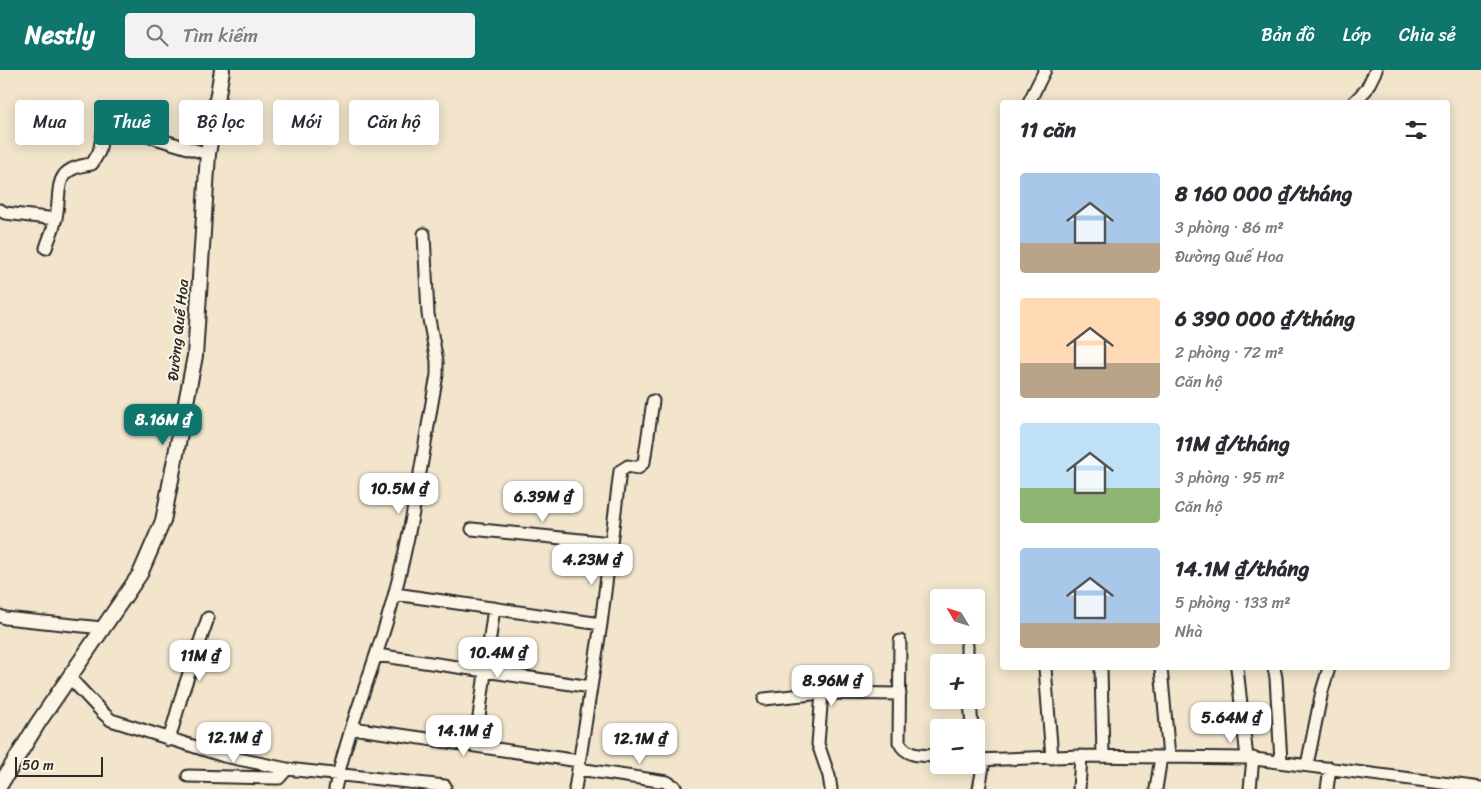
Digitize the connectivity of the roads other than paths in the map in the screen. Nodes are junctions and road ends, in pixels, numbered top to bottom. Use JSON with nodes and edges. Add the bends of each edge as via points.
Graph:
{"nodes":[{"id":1,"x":222,"y":70,"type":"edge"},
{"id":2,"x":1045,"y":70,"type":"edge"},
{"id":3,"x":1376,"y":70,"type":"edge"},
{"id":4,"x":1030,"y":100,"type":"edge"},
{"id":5,"x":1356,"y":100,"type":"edge"},
{"id":6,"x":208,"y":154,"type":"junction"},
{"id":7,"x":0,"y":210,"type":"edge"},
{"id":8,"x":56,"y":218,"type":"junction"},
{"id":9,"x":424,"y":234,"type":"dead end"},
{"id":10,"x":46,"y":248,"type":"dead end"},
{"id":11,"x":652,"y":402,"type":"dead end"},
{"id":12,"x":472,"y":529,"type":"dead end"},
{"id":13,"x":610,"y":543,"type":"junction"},
{"id":14,"x":395,"y":594,"type":"junction"},
{"id":15,"x":494,"y":608,"type":"junction"},
{"id":16,"x":0,"y":616,"type":"edge"},
{"id":17,"x":208,"y":618,"type":"dead end"},
{"id":18,"x":601,"y":624,"type":"junction"},
{"id":19,"x":102,"y":628,"type":"junction"},
{"id":20,"x":900,"y":641,"type":"dead end"},
{"id":21,"x":966,"y":645,"type":"dead end"},
{"id":22,"x":967,"y":654,"type":"edge"},
{"id":23,"x":377,"y":656,"type":"junction"},
{"id":24,"x":1046,"y":670,"type":"edge"},
{"id":25,"x":1101,"y":670,"type":"edge"},
{"id":26,"x":1161,"y":670,"type":"edge"},
{"id":27,"x":1236,"y":670,"type":"edge"},
{"id":28,"x":1274,"y":670,"type":"edge"},
{"id":29,"x":1328,"y":670,"type":"edge"},
{"id":30,"x":485,"y":672,"type":"junction"},
{"id":31,"x":69,"y":677,"type":"junction"},
{"id":32,"x":591,"y":687,"type":"junction"},
{"id":33,"x":822,"y":694,"type":"junction"},
{"id":34,"x":900,"y":694,"type":"junction"},
{"id":35,"x":764,"y":699,"type":"dead end"},
{"id":36,"x":352,"y":728,"type":"junction"},
{"id":37,"x":169,"y":740,"type":"junction"},
{"id":38,"x":475,"y":746,"type":"junction"},
{"id":39,"x":930,"y":755,"type":"edge"},
{"id":40,"x":1082,"y":756,"type":"junction"},
{"id":41,"x":1103,"y":756,"type":"junction"},
{"id":42,"x":1165,"y":757,"type":"junction"},
{"id":43,"x":1052,"y":758,"type":"junction"},
{"id":44,"x":1250,"y":758,"type":"junction"},
{"id":45,"x":985,"y":761,"type":"edge"},
{"id":46,"x":1281,"y":761,"type":"junction"},
{"id":47,"x":578,"y":765,"type":"junction"},
{"id":48,"x":1307,"y":765,"type":"junction"},
{"id":49,"x":1330,"y":768,"type":"junction"},
{"id":50,"x":287,"y":769,"type":"junction"},
{"id":51,"x":980,"y":774,"type":"edge"},
{"id":52,"x":338,"y":775,"type":"junction"},
{"id":53,"x":188,"y":776,"type":"dead end"},
{"id":54,"x":0,"y":783,"type":"edge"},
{"id":55,"x":445,"y":786,"type":"dead end"},
{"id":56,"x":1481,"y":788,"type":"edge"},
{"id":57,"x":335,"y":789,"type":"edge"},
{"id":58,"x":575,"y":789,"type":"edge"},
{"id":59,"x":676,"y":789,"type":"edge"},
{"id":60,"x":831,"y":789,"type":"edge"},
{"id":61,"x":980,"y":789,"type":"edge"},
{"id":62,"x":1079,"y":789,"type":"edge"},
{"id":63,"x":1156,"y":789,"type":"edge"},
{"id":64,"x":1250,"y":789,"type":"edge"},
{"id":65,"x":1327,"y":789,"type":"edge"}],
"edges":[{"from":1,"to":6,"type":"street","name":"Đường Quế Hoa"},
{"from":2,"to":4,"type":"street"},
{"from":3,"to":5,"type":"street","via":[[1366,90]]},
{"from":6,"to":8,"type":"street","via":[[118,128],[108,128],[103,133],[99,152],[92,164],[78,165],[60,181]]},
{"from":6,"to":19,"type":"street","name":"Đường Quế Hoa","via":[[195,356],[162,521],[140,574]]},
{"from":7,"to":8,"type":"street"},
{"from":8,"to":10,"type":"street"},
{"from":9,"to":14,"type":"street","via":[[428,314],[437,375]]},
{"from":11,"to":13,"type":"street","via":[[644,462],[638,468],[628,466],[620,471]]},
{"from":12,"to":13,"type":"street"},
{"from":13,"to":18,"type":"street"},
{"from":14,"to":15,"type":"street"},
{"from":14,"to":23,"type":"street"},
{"from":15,"to":18,"type":"street"},
{"from":15,"to":30,"type":"street"},
{"from":16,"to":19,"type":"street"},
{"from":17,"to":37,"type":"street"},
{"from":18,"to":32,"type":"street"},
{"from":19,"to":31,"type":"street","name":"Đường Quế Hoa"},
{"from":20,"to":34,"type":"street"},
{"from":21,"to":22,"type":"street"},
{"from":23,"to":30,"type":"street"},
{"from":23,"to":36,"type":"street"},
{"from":24,"to":43,"type":"street"},
{"from":25,"to":41,"type":"street"},
{"from":26,"to":42,"type":"street"},
{"from":27,"to":44,"type":"street"},
{"from":28,"to":46,"type":"street"},
{"from":29,"to":48,"type":"street"},
{"from":30,"to":32,"type":"street"},
{"from":30,"to":38,"type":"street"},
{"from":31,"to":37,"type":"street","via":[[111,720]]},
{"from":31,"to":54,"type":"street","name":"Đường Quế Hoa"},
{"from":32,"to":47,"type":"street"},
{"from":33,"to":34,"type":"street"},
{"from":33,"to":35,"type":"street"},
{"from":33,"to":60,"type":"street","via":[[818,744]]},
{"from":34,"to":39,"type":"street","via":[[899,742],[908,753]]},
{"from":36,"to":38,"type":"street"},
{"from":36,"to":52,"type":"street"},
{"from":37,"to":50,"type":"street","via":[[210,753]]},
{"from":38,"to":47,"type":"street"},
{"from":40,"to":41,"type":"street"},
{"from":40,"to":43,"type":"street"},
{"from":40,"to":62,"type":"street"},
{"from":41,"to":42,"type":"street"},
{"from":42,"to":44,"type":"street"},
{"from":42,"to":63,"type":"street"},
{"from":43,"to":45,"type":"street"},
{"from":44,"to":46,"type":"street"},
{"from":44,"to":64,"type":"street"},
{"from":46,"to":48,"type":"street"},
{"from":47,"to":58,"type":"street"},
{"from":47,"to":59,"type":"street","via":[[667,782]]},
{"from":48,"to":49,"type":"street"},
{"from":49,"to":56,"type":"street"},
{"from":49,"to":65,"type":"street"},
{"from":50,"to":52,"type":"street"},
{"from":50,"to":53,"type":"street","via":[[279,778]]},
{"from":51,"to":61,"type":"street"},
{"from":52,"to":55,"type":"street"},
{"from":52,"to":57,"type":"street"}]}
